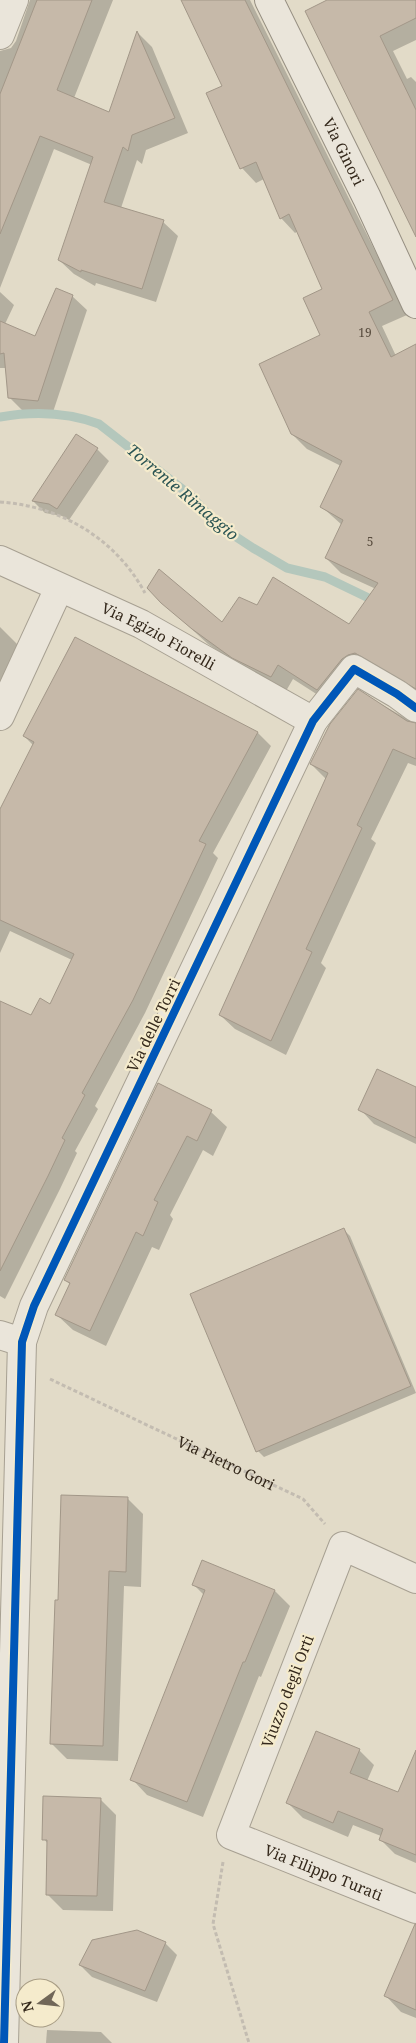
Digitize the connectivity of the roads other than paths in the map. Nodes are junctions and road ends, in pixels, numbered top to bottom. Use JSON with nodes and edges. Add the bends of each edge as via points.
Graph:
{"nodes":[{"id":1,"x":14,"y":0,"type":"edge"},
{"id":2,"x":269,"y":0,"type":"edge"},
{"id":3,"x":0,"y":35,"type":"edge"},
{"id":4,"x":416,"y":304,"type":"edge"},
{"id":5,"x":0,"y":560,"type":"edge"},
{"id":6,"x":59,"y":588,"type":"junction"},
{"id":7,"x":416,"y":708,"type":"edge"},
{"id":8,"x":0,"y":716,"type":"edge"},
{"id":9,"x":313,"y":721,"type":"junction"},
{"id":10,"x":14,"y":1348,"type":"edge"},
{"id":11,"x":416,"y":1579,"type":"edge"},
{"id":12,"x":231,"y":1835,"type":"joint"},
{"id":13,"x":416,"y":1909,"type":"edge"},
{"id":14,"x":4,"y":2043,"type":"edge"}],
"edges":[{"from":1,"to":3,"type":"street"},
{"from":2,"to":4,"type":"street","name":"Via Ginori"},
{"from":5,"to":6,"type":"street","name":"Via Egizio Fiorelli"},
{"from":6,"to":8,"type":"street"},
{"from":6,"to":9,"type":"street","name":"Via Egizio Fiorelli","via":[[141,624]]},
{"from":7,"to":9,"type":"street","name":"Via delle Torri","via":[[354,669]]},
{"from":9,"to":10,"type":"street","name":"Via delle Torri"},
{"from":10,"to":14,"type":"street","name":"Via delle Torri"},
{"from":11,"to":12,"type":"street","name":"Viuzzo degli Orti","via":[[343,1546]]},
{"from":12,"to":13,"type":"street","name":"Via Filippo Turati"}]}
